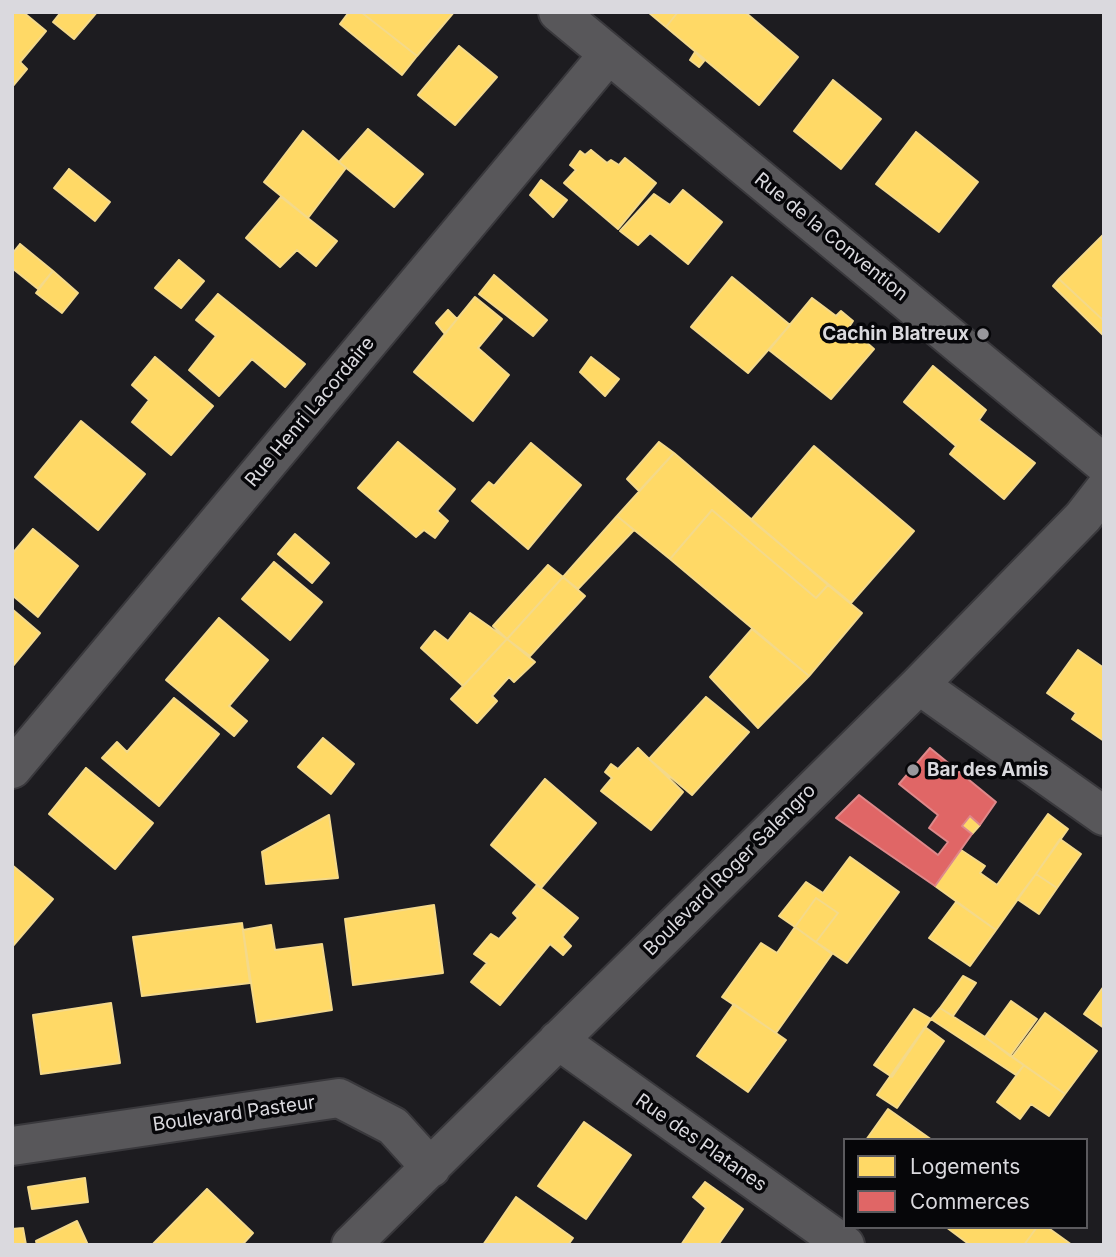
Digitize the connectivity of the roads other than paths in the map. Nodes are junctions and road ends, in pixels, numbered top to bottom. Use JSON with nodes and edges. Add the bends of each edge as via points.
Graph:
{"nodes":[{"id":1,"x":558,"y":12,"type":"edge"},
{"id":2,"x":608,"y":55,"type":"junction"},
{"id":3,"x":1104,"y":464,"type":"edge"},
{"id":4,"x":1104,"y":490,"type":"edge"},
{"id":5,"x":919,"y":685,"type":"junction"},
{"id":6,"x":12,"y":769,"type":"edge"},
{"id":7,"x":1104,"y":816,"type":"edge"},
{"id":8,"x":558,"y":1040,"type":"junction"},
{"id":9,"x":12,"y":1146,"type":"edge"},
{"id":10,"x":431,"y":1168,"type":"junction"},
{"id":11,"x":351,"y":1245,"type":"edge"},
{"id":12,"x":845,"y":1245,"type":"edge"}],
"edges":[{"from":1,"to":2,"type":"street","name":"Rue de la Convention"},
{"from":2,"to":3,"type":"street","name":"Rue de la Convention"},
{"from":2,"to":6,"type":"street","name":"Rue Henri Lacordaire"},
{"from":4,"to":5,"type":"street","name":"Boulevard Roger Salengro"},
{"from":5,"to":7,"type":"street"},
{"from":5,"to":8,"type":"street","name":"Boulevard Roger Salengro"},
{"from":8,"to":10,"type":"street","name":"Boulevard Roger Salengro"},
{"from":8,"to":12,"type":"street","name":"Rue des Platanes"},
{"from":9,"to":10,"type":"street","name":"Boulevard Pasteur","via":[[339,1098],[393,1126]]},
{"from":10,"to":11,"type":"street","name":"Boulevard Roger Salengro"}]}
